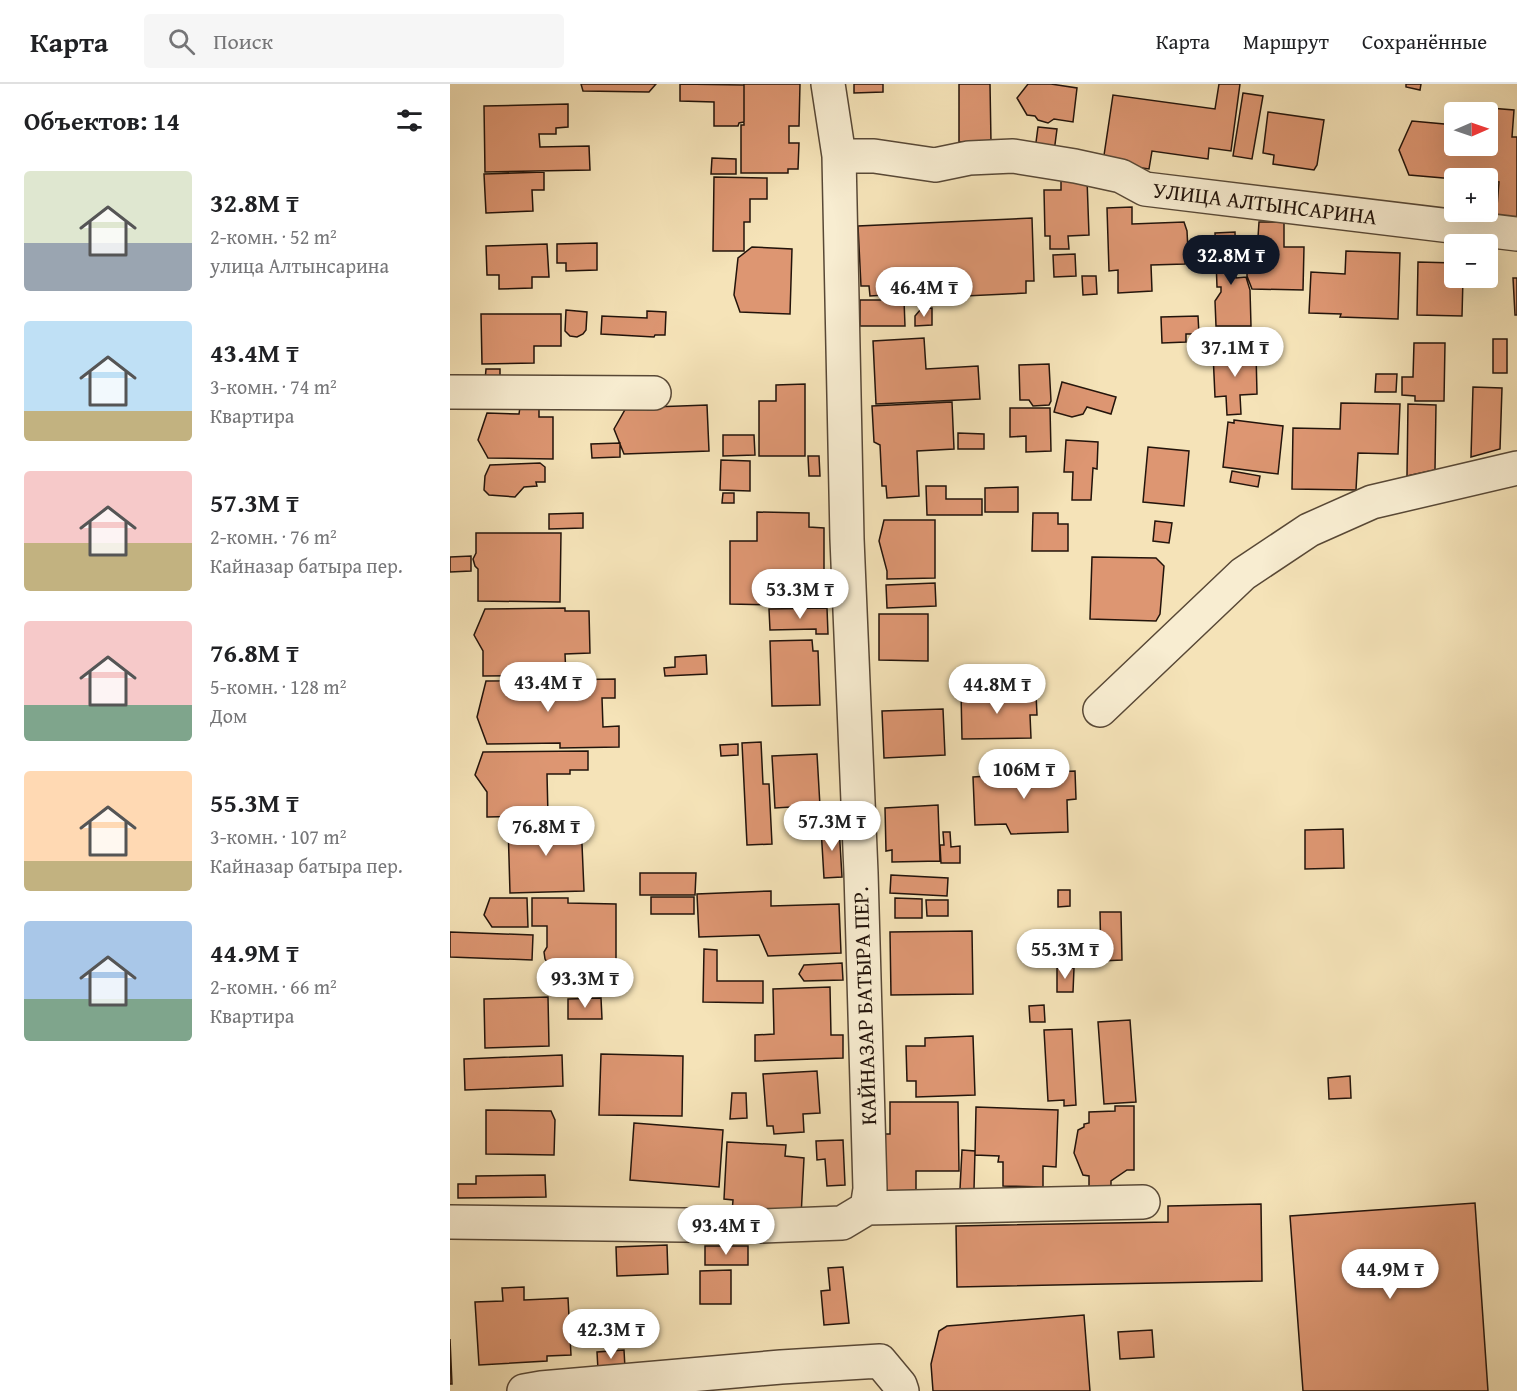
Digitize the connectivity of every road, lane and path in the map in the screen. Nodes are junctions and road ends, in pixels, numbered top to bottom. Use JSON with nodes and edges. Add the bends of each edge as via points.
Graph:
{"nodes":[{"id":1,"x":828,"y":84,"type":"edge"},
{"id":2,"x":839,"y":156,"type":"junction"},
{"id":3,"x":1517,"y":234,"type":"edge"},
{"id":4,"x":450,"y":392,"type":"edge"},
{"id":5,"x":654,"y":393,"type":"dead end"},
{"id":6,"x":1517,"y":468,"type":"edge"},
{"id":7,"x":1100,"y":710,"type":"dead end"},
{"id":8,"x":1143,"y":1202,"type":"dead end"},
{"id":9,"x":867,"y":1208,"type":"junction"},
{"id":10,"x":450,"y":1222,"type":"edge"},
{"id":11,"x":717,"y":1382,"type":"edge"},
{"id":12,"x":524,"y":1391,"type":"edge"},
{"id":13,"x":902,"y":1391,"type":"edge"}],
"edges":[{"from":1,"to":2,"type":"street","name":"КАЙНАЗАР БАТЫРА ПЕР."},
{"from":2,"to":3,"type":"street","name":"УЛИЦА АЛТЫНСАРИНА","via":[[874,156],[935,165],[969,158],[1013,156],[1121,176],[1146,189]]},
{"from":2,"to":9,"type":"street","name":"КАЙНАЗАР БАТЫРА ПЕР.","via":[[870,1177]]},
{"from":4,"to":5,"type":"street"},
{"from":6,"to":7,"type":"street","via":[[1372,502],[1309,530],[1244,574]]},
{"from":8,"to":9,"type":"street"},
{"from":9,"to":10,"type":"street","via":[[842,1223],[760,1226]]},
{"from":11,"to":12,"type":"street"},
{"from":11,"to":13,"type":"street","via":[[880,1361]]}]}
